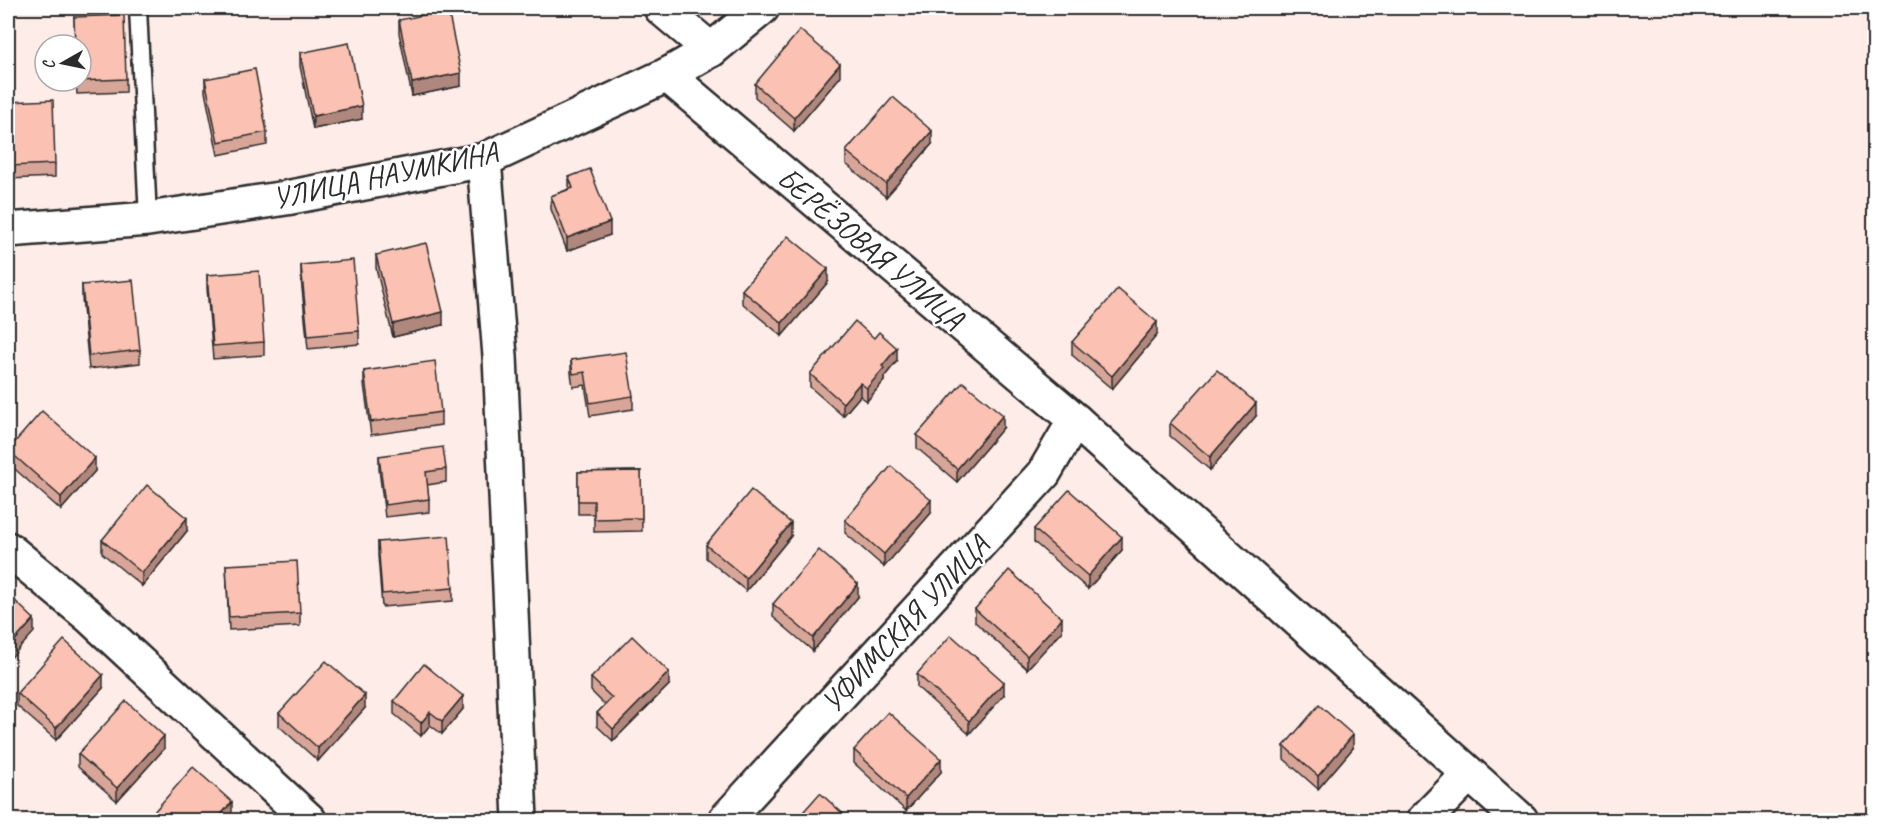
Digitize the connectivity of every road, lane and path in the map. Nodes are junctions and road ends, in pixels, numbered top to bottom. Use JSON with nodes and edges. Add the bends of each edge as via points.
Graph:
{"nodes":[{"id":1,"x":138,"y":8,"type":"edge"},
{"id":2,"x":661,"y":8,"type":"edge"},
{"id":3,"x":762,"y":8,"type":"edge"},
{"id":4,"x":711,"y":50,"type":"junction"},
{"id":5,"x":667,"y":75,"type":"junction"},
{"id":6,"x":484,"y":160,"type":"junction"},
{"id":7,"x":148,"y":219,"type":"junction"},
{"id":8,"x":8,"y":230,"type":"edge"},
{"id":9,"x":1075,"y":420,"type":"junction"},
{"id":10,"x":8,"y":549,"type":"edge"},
{"id":11,"x":1469,"y":774,"type":"junction"},
{"id":12,"x":309,"y":820,"type":"edge"},
{"id":13,"x":520,"y":820,"type":"edge"},
{"id":14,"x":725,"y":820,"type":"edge"},
{"id":15,"x":1424,"y":820,"type":"edge"},
{"id":16,"x":1521,"y":820,"type":"edge"}],
"edges":[{"from":1,"to":7,"type":"lane"},
{"from":2,"to":4,"type":"street"},
{"from":3,"to":4,"type":"street","name":"УЛИЦА НАУМКИНА"},
{"from":4,"to":5,"type":"street","name":"УЛИЦА НАУМКИНА"},
{"from":5,"to":6,"type":"street","name":"УЛИЦА НАУМКИНА"},
{"from":5,"to":9,"type":"street","name":"БЕРЁЗОВАЯ УЛИЦА"},
{"from":6,"to":7,"type":"street","name":"УЛИЦА НАУМКИНА","via":[[286,198]]},
{"from":6,"to":13,"type":"street","via":[[500,356]]},
{"from":7,"to":8,"type":"street","name":"УЛИЦА НАУМКИНА"},
{"from":9,"to":11,"type":"street","name":"БЕРЁЗОВАЯ УЛИЦА"},
{"from":9,"to":14,"type":"street","name":"УФИМСКАЯ УЛИЦА","via":[[1044,473]]},
{"from":10,"to":12,"type":"street","via":[[89,616]]},
{"from":11,"to":15,"type":"street"},
{"from":11,"to":16,"type":"street","name":"БЕРЁЗОВАЯ УЛИЦА"}]}
